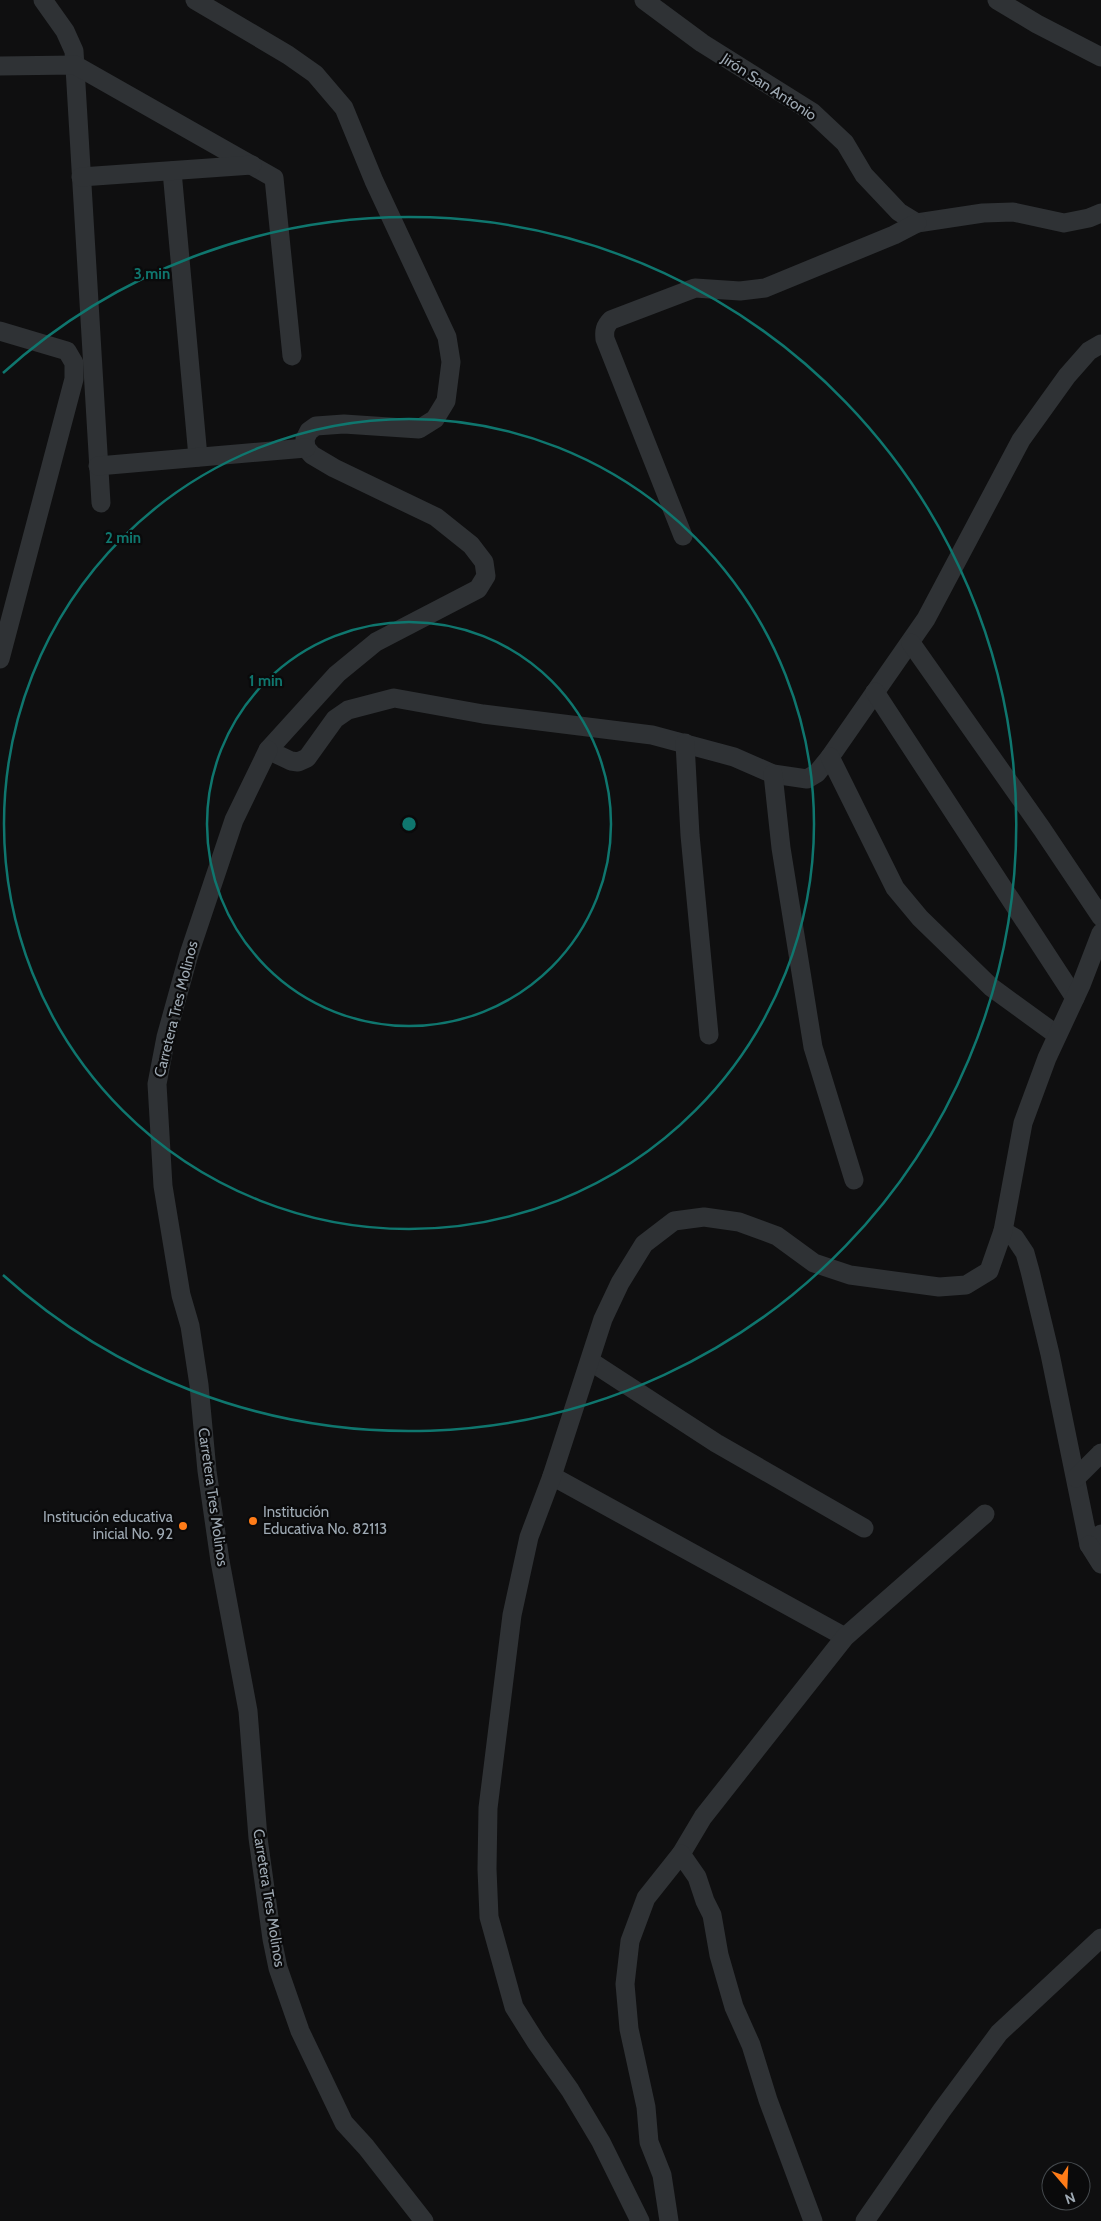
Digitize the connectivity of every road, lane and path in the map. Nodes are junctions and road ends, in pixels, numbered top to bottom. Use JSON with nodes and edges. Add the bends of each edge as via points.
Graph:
{"nodes":[{"id":1,"x":43,"y":0,"type":"edge"},
{"id":2,"x":195,"y":0,"type":"edge"},
{"id":3,"x":644,"y":0,"type":"edge"},
{"id":4,"x":997,"y":0,"type":"edge"},
{"id":5,"x":1101,"y":57,"type":"edge"},
{"id":6,"x":74,"y":65,"type":"junction"},
{"id":7,"x":0,"y":66,"type":"edge"},
{"id":8,"x":252,"y":165,"type":"junction"},
{"id":9,"x":172,"y":170,"type":"junction"},
{"id":10,"x":81,"y":177,"type":"junction"},
{"id":11,"x":1101,"y":213,"type":"edge"},
{"id":12,"x":917,"y":224,"type":"junction"},
{"id":13,"x":0,"y":331,"type":"edge"},
{"id":14,"x":1101,"y":344,"type":"edge"},
{"id":15,"x":292,"y":356,"type":"dead end"},
{"id":16,"x":306,"y":448,"type":"junction"},
{"id":17,"x":198,"y":457,"type":"junction"},
{"id":18,"x":98,"y":466,"type":"junction"},
{"id":19,"x":101,"y":503,"type":"dead end"},
{"id":20,"x":683,"y":536,"type":"dead end"},
{"id":21,"x":911,"y":643,"type":"junction"},
{"id":22,"x":0,"y":659,"type":"edge"},
{"id":23,"x":875,"y":692,"type":"junction"},
{"id":24,"x":686,"y":743,"type":"junction"},
{"id":25,"x":268,"y":750,"type":"junction"},
{"id":26,"x":830,"y":757,"type":"junction"},
{"id":27,"x":773,"y":774,"type":"junction"},
{"id":28,"x":1101,"y":918,"type":"edge"},
{"id":29,"x":1101,"y":932,"type":"edge"},
{"id":30,"x":1075,"y":998,"type":"junction"},
{"id":31,"x":709,"y":1035,"type":"dead end"},
{"id":32,"x":1057,"y":1035,"type":"junction"},
{"id":33,"x":854,"y":1180,"type":"dead end"},
{"id":34,"x":1003,"y":1231,"type":"junction"},
{"id":35,"x":590,"y":1361,"type":"junction"},
{"id":36,"x":1101,"y":1453,"type":"edge"},
{"id":37,"x":552,"y":1476,"type":"junction"},
{"id":38,"x":1076,"y":1478,"type":"junction"},
{"id":39,"x":985,"y":1514,"type":"dead end"},
{"id":40,"x":864,"y":1528,"type":"dead end"},
{"id":41,"x":1095,"y":1540,"type":"edge"},
{"id":42,"x":1101,"y":1564,"type":"edge"},
{"id":43,"x":845,"y":1637,"type":"junction"},
{"id":44,"x":681,"y":1854,"type":"junction"},
{"id":45,"x":1101,"y":1938,"type":"edge"},
{"id":46,"x":424,"y":2221,"type":"edge"},
{"id":47,"x":640,"y":2221,"type":"edge"},
{"id":48,"x":669,"y":2221,"type":"edge"},
{"id":49,"x":813,"y":2221,"type":"edge"},
{"id":50,"x":865,"y":2221,"type":"edge"}],
"edges":[{"from":1,"to":6,"type":"street","via":[[66,31],[74,51]]},
{"from":2,"to":16,"type":"street","via":[[288,54],[315,74],[344,108],[447,337],[451,362],[446,401],[435,418],[419,430],[344,424],[316,426],[305,439]]},
{"from":3,"to":12,"type":"street","name":"Jirón San Antonio","via":[[702,43],[812,112],[845,143],[864,175],[899,212]]},
{"from":4,"to":5,"type":"street"},
{"from":6,"to":7,"type":"street"},
{"from":6,"to":8,"type":"street"},
{"from":6,"to":10,"type":"street"},
{"from":8,"to":9,"type":"street"},
{"from":8,"to":15,"type":"street","via":[[274,178]]},
{"from":9,"to":10,"type":"street"},
{"from":9,"to":17,"type":"street"},
{"from":10,"to":18,"type":"street"},
{"from":11,"to":12,"type":"street","via":[[1064,223],[1013,212],[983,213]]},
{"from":12,"to":20,"type":"street","via":[[766,288],[740,291],[695,288],[607,324],[605,339]]},
{"from":13,"to":22,"type":"street","via":[[67,351],[74,363],[74,379]]},
{"from":14,"to":21,"type":"street","via":[[1067,376],[1021,440]]},
{"from":16,"to":17,"type":"street"},
{"from":16,"to":25,"type":"street","name":"Carretera Tres Molinos","via":[[334,468],[436,517],[471,544],[484,562],[486,576],[478,589],[376,642],[336,674]]},
{"from":17,"to":18,"type":"street"},
{"from":18,"to":19,"type":"street"},
{"from":21,"to":23,"type":"street"},
{"from":21,"to":28,"type":"street"},
{"from":23,"to":26,"type":"street"},
{"from":23,"to":30,"type":"street"},
{"from":24,"to":25,"type":"street","via":[[394,698],[348,710],[335,719],[307,758],[298,762]]},
{"from":24,"to":27,"type":"street","via":[[734,757]]},
{"from":24,"to":31,"type":"street","via":[[690,835]]},
{"from":25,"to":46,"type":"street","name":"Carretera Tres Molinos","via":[[234,820],[189,954],[166,1037],[157,1084],[163,1186],[181,1295],[190,1326],[207,1472],[248,1711],[258,1838],[278,1968],[300,2031],[344,2123]]},
{"from":26,"to":27,"type":"street","via":[[817,773],[807,779]]},
{"from":26,"to":32,"type":"street","via":[[895,888],[920,918],[991,987]]},
{"from":27,"to":33,"type":"street","via":[[781,848],[813,1047]]},
{"from":29,"to":30,"type":"street"},
{"from":30,"to":32,"type":"street"},
{"from":32,"to":34,"type":"street","via":[[1023,1123]]},
{"from":34,"to":35,"type":"street","via":[[989,1272],[966,1285],[939,1287],[850,1275],[814,1263],[777,1236],[740,1222],[704,1217],[674,1221],[644,1244],[620,1283],[603,1319]]},
{"from":34,"to":38,"type":"street","via":[[1015,1238],[1025,1253]]},
{"from":35,"to":37,"type":"street"},
{"from":35,"to":40,"type":"street","via":[[716,1443]]},
{"from":36,"to":38,"type":"street"},
{"from":37,"to":43,"type":"street"},
{"from":37,"to":47,"type":"street","via":[[529,1537],[512,1615],[488,1808],[489,1917],[514,2007],[601,2142]]},
{"from":38,"to":41,"type":"street"},
{"from":39,"to":43,"type":"street"},
{"from":41,"to":42,"type":"street"},
{"from":43,"to":44,"type":"street","via":[[703,1817]]},
{"from":44,"to":48,"type":"street","via":[[646,1898],[630,1940],[625,1984],[629,2029],[646,2107],[649,2142],[662,2175]]},
{"from":44,"to":49,"type":"street","via":[[697,1877],[712,1915],[734,2007],[751,2045]]},
{"from":45,"to":50,"type":"street","via":[[1000,2034],[942,2110]]}]}
